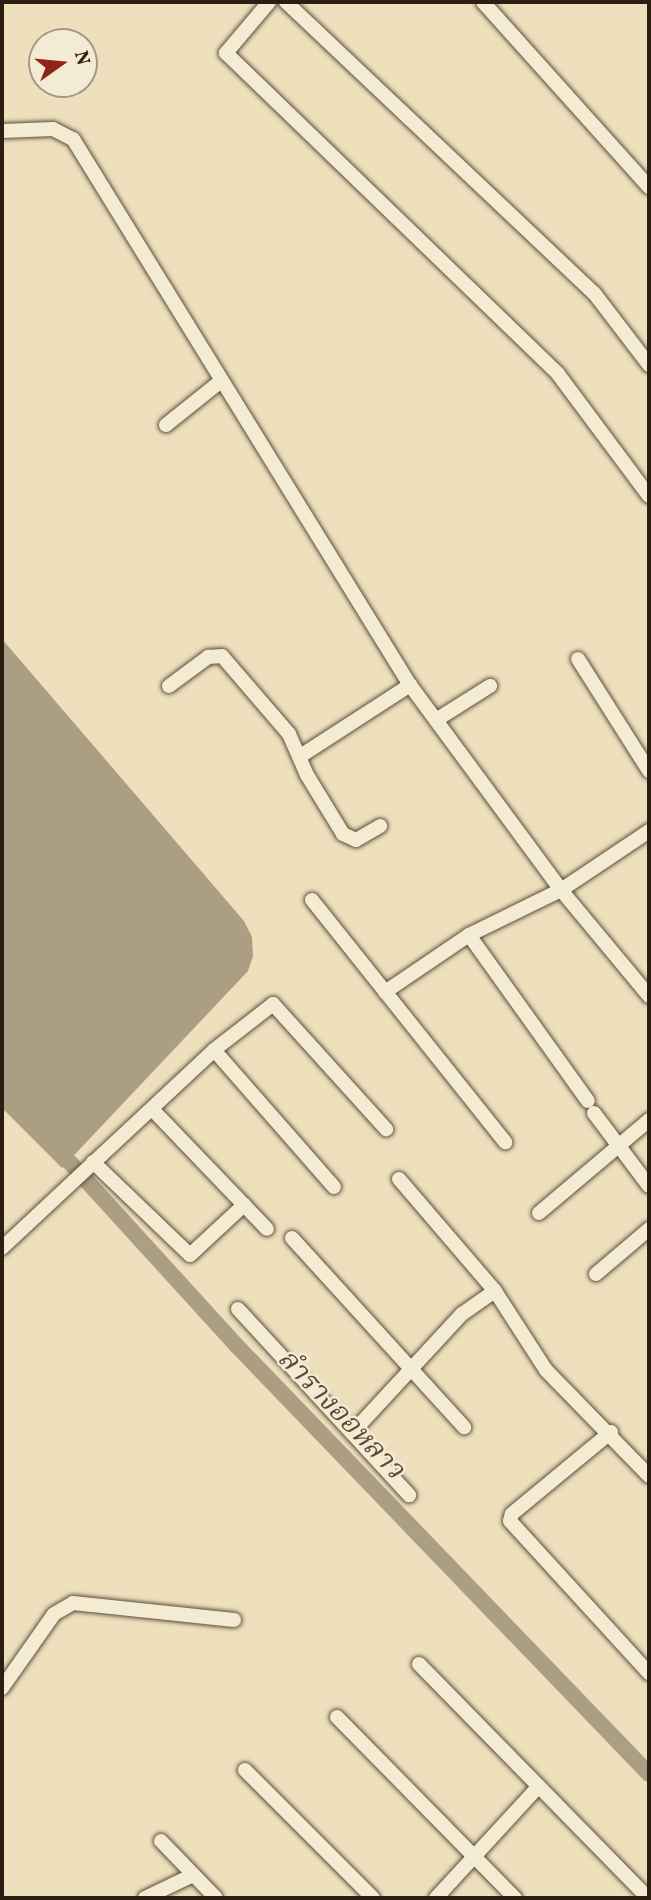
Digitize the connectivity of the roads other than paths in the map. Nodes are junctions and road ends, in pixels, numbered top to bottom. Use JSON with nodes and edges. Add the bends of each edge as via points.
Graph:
{"nodes":[{"id":1,"x":269,"y":2,"type":"edge"},
{"id":2,"x":286,"y":2,"type":"edge"},
{"id":3,"x":484,"y":2,"type":"edge"},
{"id":4,"x":2,"y":131,"type":"edge"},
{"id":5,"x":649,"y":187,"type":"edge"},
{"id":6,"x":649,"y":365,"type":"edge"},
{"id":7,"x":220,"y":381,"type":"junction"},
{"id":8,"x":166,"y":425,"type":"dead end"},
{"id":9,"x":649,"y":496,"type":"edge"},
{"id":10,"x":578,"y":659,"type":"dead end"},
{"id":11,"x":410,"y":685,"type":"junction"},
{"id":12,"x":169,"y":686,"type":"dead end"},
{"id":13,"x":490,"y":686,"type":"dead end"},
{"id":14,"x":436,"y":720,"type":"junction"},
{"id":15,"x":302,"y":755,"type":"junction"},
{"id":16,"x":649,"y":771,"type":"edge"},
{"id":17,"x":380,"y":825,"type":"dead end"},
{"id":18,"x":649,"y":831,"type":"edge"},
{"id":19,"x":561,"y":890,"type":"junction"},
{"id":20,"x":312,"y":900,"type":"dead end"},
{"id":21,"x":469,"y":934,"type":"junction"},
{"id":22,"x":385,"y":992,"type":"junction"},
{"id":23,"x":649,"y":996,"type":"edge"},
{"id":24,"x":214,"y":1050,"type":"junction"},
{"id":25,"x":152,"y":1109,"type":"junction"},
{"id":26,"x":649,"y":1120,"type":"edge"},
{"id":27,"x":387,"y":1129,"type":"dead end"},
{"id":28,"x":505,"y":1142,"type":"dead end"},
{"id":29,"x":619,"y":1147,"type":"junction"},
{"id":30,"x":93,"y":1162,"type":"junction"},
{"id":31,"x":399,"y":1179,"type":"dead end"},
{"id":32,"x":334,"y":1186,"type":"dead end"},
{"id":33,"x":649,"y":1186,"type":"edge"},
{"id":34,"x":244,"y":1205,"type":"junction"},
{"id":35,"x":539,"y":1213,"type":"dead end"},
{"id":36,"x":267,"y":1229,"type":"dead end"},
{"id":37,"x":649,"y":1229,"type":"edge"},
{"id":38,"x":292,"y":1238,"type":"dead end"},
{"id":39,"x":2,"y":1248,"type":"edge"},
{"id":40,"x":596,"y":1274,"type":"dead end"},
{"id":41,"x":495,"y":1291,"type":"junction"},
{"id":42,"x":238,"y":1309,"type":"dead end"},
{"id":43,"x":411,"y":1370,"type":"junction"},
{"id":44,"x":464,"y":1427,"type":"dead end"},
{"id":45,"x":611,"y":1432,"type":"junction"},
{"id":46,"x":352,"y":1433,"type":"junction"},
{"id":47,"x":649,"y":1476,"type":"edge"},
{"id":48,"x":409,"y":1495,"type":"dead end"},
{"id":49,"x":234,"y":1620,"type":"dead end"},
{"id":50,"x":419,"y":1664,"type":"dead end"},
{"id":51,"x":649,"y":1673,"type":"edge"},
{"id":52,"x":2,"y":1688,"type":"edge"},
{"id":53,"x":337,"y":1717,"type":"dead end"},
{"id":54,"x":246,"y":1770,"type":"dead end"},
{"id":55,"x":539,"y":1786,"type":"junction"},
{"id":56,"x":161,"y":1842,"type":"dead end"},
{"id":57,"x":473,"y":1855,"type":"junction"},
{"id":58,"x":193,"y":1875,"type":"junction"},
{"id":59,"x":145,"y":1898,"type":"edge"},
{"id":60,"x":216,"y":1898,"type":"edge"},
{"id":61,"x":373,"y":1898,"type":"edge"},
{"id":62,"x":436,"y":1898,"type":"edge"},
{"id":63,"x":515,"y":1898,"type":"edge"},
{"id":64,"x":648,"y":1898,"type":"edge"}],
"edges":[{"from":1,"to":9,"type":"street","via":[[226,53],[558,374]]},
{"from":2,"to":6,"type":"street","via":[[594,293]]},
{"from":3,"to":5,"type":"street"},
{"from":4,"to":7,"type":"street","via":[[53,129],[73,139]]},
{"from":7,"to":8,"type":"street"},
{"from":7,"to":11,"type":"street"},
{"from":10,"to":16,"type":"street"},
{"from":11,"to":14,"type":"street"},
{"from":11,"to":15,"type":"street"},
{"from":12,"to":15,"type":"street","via":[[208,657],[222,656],[240,672]]},
{"from":13,"to":14,"type":"street"},
{"from":14,"to":19,"type":"street"},
{"from":15,"to":17,"type":"street","via":[[307,775],[343,834],[356,840]]},
{"from":18,"to":19,"type":"street"},
{"from":19,"to":21,"type":"street"},
{"from":19,"to":23,"type":"street"},
{"from":20,"to":22,"type":"street"},
{"from":21,"to":22,"type":"street"},
{"from":21,"to":29,"type":"street"},
{"from":22,"to":28,"type":"street"},
{"from":24,"to":25,"type":"street"},
{"from":24,"to":27,"type":"street","via":[[273,1004]]},
{"from":24,"to":32,"type":"street"},
{"from":25,"to":30,"type":"street"},
{"from":25,"to":34,"type":"street"},
{"from":26,"to":29,"type":"street"},
{"from":29,"to":33,"type":"street"},
{"from":29,"to":35,"type":"street"},
{"from":30,"to":34,"type":"street","via":[[190,1255]]},
{"from":30,"to":39,"type":"street"},
{"from":31,"to":41,"type":"street"},
{"from":34,"to":36,"type":"street"},
{"from":37,"to":40,"type":"street"},
{"from":38,"to":43,"type":"street"},
{"from":41,"to":43,"type":"street","via":[[476,1301]]},
{"from":41,"to":45,"type":"street","via":[[546,1370]]},
{"from":42,"to":46,"type":"street"},
{"from":43,"to":44,"type":"street"},
{"from":43,"to":46,"type":"street"},
{"from":45,"to":47,"type":"street"},
{"from":45,"to":51,"type":"street","via":[[512,1514],[510,1521]]},
{"from":46,"to":48,"type":"street"},
{"from":49,"to":52,"type":"street","via":[[73,1603],[54,1614]]},
{"from":50,"to":55,"type":"street"},
{"from":53,"to":57,"type":"street"},
{"from":54,"to":61,"type":"street"},
{"from":55,"to":57,"type":"street"},
{"from":55,"to":64,"type":"street"},
{"from":56,"to":58,"type":"street"},
{"from":57,"to":62,"type":"street"},
{"from":57,"to":63,"type":"street"},
{"from":58,"to":59,"type":"street"},
{"from":58,"to":60,"type":"street"}]}
